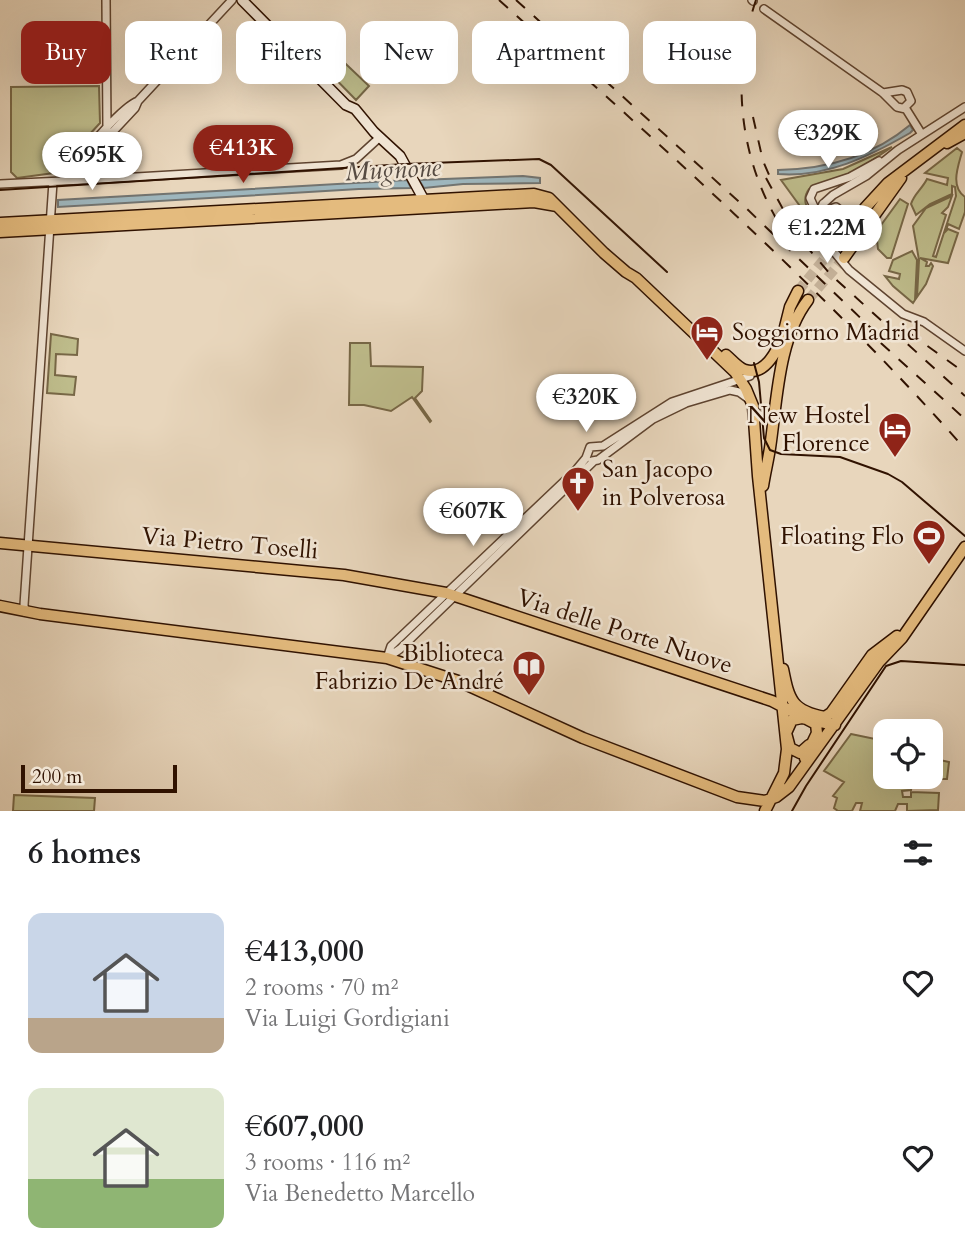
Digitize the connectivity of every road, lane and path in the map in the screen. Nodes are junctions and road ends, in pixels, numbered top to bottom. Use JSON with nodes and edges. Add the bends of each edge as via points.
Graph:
{"nodes":[{"id":1,"x":106,"y":0,"type":"edge"},
{"id":2,"x":232,"y":0,"type":"edge"},
{"id":3,"x":243,"y":0,"type":"edge"},
{"id":4,"x":764,"y":9,"type":"dead end"},
{"id":5,"x":883,"y":93,"type":"junction"},
{"id":6,"x":896,"y":93,"type":"junction"},
{"id":7,"x":138,"y":101,"type":"junction"},
{"id":8,"x":894,"y":103,"type":"junction"},
{"id":9,"x":965,"y":107,"type":"edge"},
{"id":10,"x":908,"y":111,"type":"junction"},
{"id":11,"x":965,"y":125,"type":"edge"},
{"id":12,"x":107,"y":129,"type":"junction"},
{"id":13,"x":919,"y":130,"type":"junction"},
{"id":14,"x":965,"y":133,"type":"edge"},
{"id":15,"x":377,"y":134,"type":"junction"},
{"id":16,"x":898,"y":149,"type":"junction"},
{"id":17,"x":927,"y":153,"type":"junction"},
{"id":18,"x":89,"y":164,"type":"junction"},
{"id":19,"x":913,"y":164,"type":"junction"},
{"id":20,"x":75,"y":165,"type":"junction"},
{"id":21,"x":84,"y":180,"type":"junction"},
{"id":22,"x":53,"y":182,"type":"junction"},
{"id":23,"x":2,"y":184,"type":"edge"},
{"id":24,"x":421,"y":195,"type":"junction"},
{"id":25,"x":558,"y":206,"type":"junction"},
{"id":26,"x":824,"y":207,"type":"junction"},
{"id":27,"x":816,"y":213,"type":"junction"},
{"id":28,"x":51,"y":219,"type":"junction"},
{"id":29,"x":0,"y":223,"type":"edge"},
{"id":30,"x":0,"y":232,"type":"edge"},
{"id":31,"x":834,"y":247,"type":"joint"},
{"id":32,"x":844,"y":258,"type":"tunnel mouth"},
{"id":33,"x":798,"y":291,"type":"tunnel mouth"},
{"id":34,"x":808,"y":300,"type":"tunnel mouth"},
{"id":35,"x":965,"y":351,"type":"edge"},
{"id":36,"x":746,"y":375,"type":"junction"},
{"id":37,"x":753,"y":406,"type":"junction"},
{"id":38,"x":599,"y":447,"type":"junction"},
{"id":39,"x":587,"y":455,"type":"junction"},
{"id":40,"x":597,"y":459,"type":"junction"},
{"id":41,"x":762,"y":500,"type":"junction"},
{"id":42,"x":0,"y":542,"type":"edge"},
{"id":43,"x":28,"y":545,"type":"junction"},
{"id":44,"x":965,"y":547,"type":"edge"},
{"id":45,"x":450,"y":594,"type":"junction"},
{"id":46,"x":0,"y":606,"type":"edge"},
{"id":47,"x":25,"y":612,"type":"junction"},
{"id":48,"x":916,"y":616,"type":"junction"},
{"id":49,"x":777,"y":642,"type":"junction"},
{"id":50,"x":387,"y":658,"type":"junction"},
{"id":51,"x":782,"y":707,"type":"junction"},
{"id":52,"x":811,"y":720,"type":"junction"},
{"id":53,"x":835,"y":725,"type":"junction"},
{"id":54,"x":786,"y":736,"type":"junction"},
{"id":55,"x":815,"y":736,"type":"junction"},
{"id":56,"x":794,"y":780,"type":"junction"},
{"id":57,"x":737,"y":797,"type":"junction"},
{"id":58,"x":772,"y":798,"type":"junction"},
{"id":59,"x":759,"y":811,"type":"edge"},
{"id":60,"x":765,"y":811,"type":"edge"},
{"id":61,"x":773,"y":811,"type":"edge"}],
"edges":[{"from":1,"to":12,"type":"street"},
{"from":2,"to":7,"type":"street"},
{"from":3,"to":15,"type":"main road"},
{"from":4,"to":5,"type":"street"},
{"from":5,"to":6,"type":"street"},
{"from":5,"to":8,"type":"street"},
{"from":6,"to":8,"type":"street"},
{"from":6,"to":10,"type":"street","via":[[909,93]]},
{"from":7,"to":12,"type":"street"},
{"from":7,"to":18,"type":"street"},
{"from":8,"to":10,"type":"street"},
{"from":9,"to":13,"type":"street"},
{"from":10,"to":13,"type":"street"},
{"from":11,"to":17,"type":"main road"},
{"from":12,"to":20,"type":"street"},
{"from":13,"to":16,"type":"street"},
{"from":14,"to":17,"type":"main road"},
{"from":15,"to":21,"type":"street","via":[[356,159],[341,165]]},
{"from":15,"to":24,"type":"main road","via":[[400,156]]},
{"from":16,"to":26,"type":"street","via":[[866,176],[830,197]]},
{"from":16,"to":27,"type":"street","via":[[850,177],[814,190],[810,200]]},
{"from":17,"to":19,"type":"main road"},
{"from":18,"to":20,"type":"street"},
{"from":18,"to":21,"type":"street","via":[[92,172]]},
{"from":19,"to":31,"type":"main road","via":[[881,190]]},
{"from":19,"to":32,"type":"main road"},
{"from":20,"to":21,"type":"street","via":[[74,175]]},
{"from":20,"to":22,"type":"street"},
{"from":21,"to":22,"type":"street"},
{"from":22,"to":23,"type":"street"},
{"from":22,"to":28,"type":"street"},
{"from":24,"to":25,"type":"main road","via":[[539,194]]},
{"from":24,"to":28,"type":"main road"},
{"from":25,"to":28,"type":"main road","via":[[534,202]]},
{"from":25,"to":36,"type":"main road","via":[[625,272]]},
{"from":26,"to":27,"type":"street","bridge":true},
{"from":26,"to":31,"type":"street","via":[[838,207],[845,215]]},
{"from":27,"to":35,"type":"street","via":[[822,237],[849,270],[903,314],[924,322]]},
{"from":28,"to":29,"type":"main road"},
{"from":28,"to":30,"type":"main road"},
{"from":28,"to":43,"type":"street"},
{"from":33,"to":36,"type":"main road","via":[[768,364]]},
{"from":34,"to":41,"type":"main road","via":[[779,372]]},
{"from":36,"to":37,"type":"main road"},
{"from":36,"to":38,"type":"street","via":[[667,405]]},
{"from":37,"to":40,"type":"street","via":[[745,395],[733,390],[698,399],[653,419]]},
{"from":37,"to":41,"type":"main road"},
{"from":38,"to":39,"type":"street","via":[[590,447]]},
{"from":38,"to":40,"type":"street","via":[[602,452]]},
{"from":39,"to":40,"type":"street"},
{"from":39,"to":45,"type":"street"},
{"from":40,"to":45,"type":"street"},
{"from":41,"to":49,"type":"main road"},
{"from":42,"to":43,"type":"main road","name":"Via Pietro Toselli"},
{"from":43,"to":45,"type":"main road","name":"Via Pietro Toselli","via":[[344,575]]},
{"from":43,"to":47,"type":"street"},
{"from":44,"to":48,"type":"main road"},
{"from":45,"to":50,"type":"street"},
{"from":45,"to":51,"type":"main road","name":"Via delle Porte Nuove"},
{"from":46,"to":47,"type":"main road"},
{"from":47,"to":50,"type":"main road"},
{"from":48,"to":49,"type":"main road","via":[[872,655],[825,717],[796,707],[787,692]]},
{"from":48,"to":53,"type":"main road"},
{"from":49,"to":51,"type":"main road"},
{"from":50,"to":57,"type":"main road","via":[[458,681],[583,738]]},
{"from":51,"to":52,"type":"main road","name":"Via delle Porte Nuove"},
{"from":51,"to":54,"type":"main road"},
{"from":52,"to":53,"type":"main road","name":"Via delle Porte Nuove"},
{"from":52,"to":54,"type":"main road","via":[[792,720]]},
{"from":52,"to":55,"type":"main road","via":[[817,727]]},
{"from":53,"to":56,"type":"main road"},
{"from":54,"to":55,"type":"main road","via":[[790,748],[799,752]]},
{"from":54,"to":58,"type":"main road","via":[[785,770]]},
{"from":55,"to":56,"type":"main road"},
{"from":56,"to":58,"type":"main road"},
{"from":56,"to":61,"type":"main road"},
{"from":57,"to":58,"type":"main road"},
{"from":57,"to":59,"type":"main road"},
{"from":58,"to":60,"type":"main road"}]}
